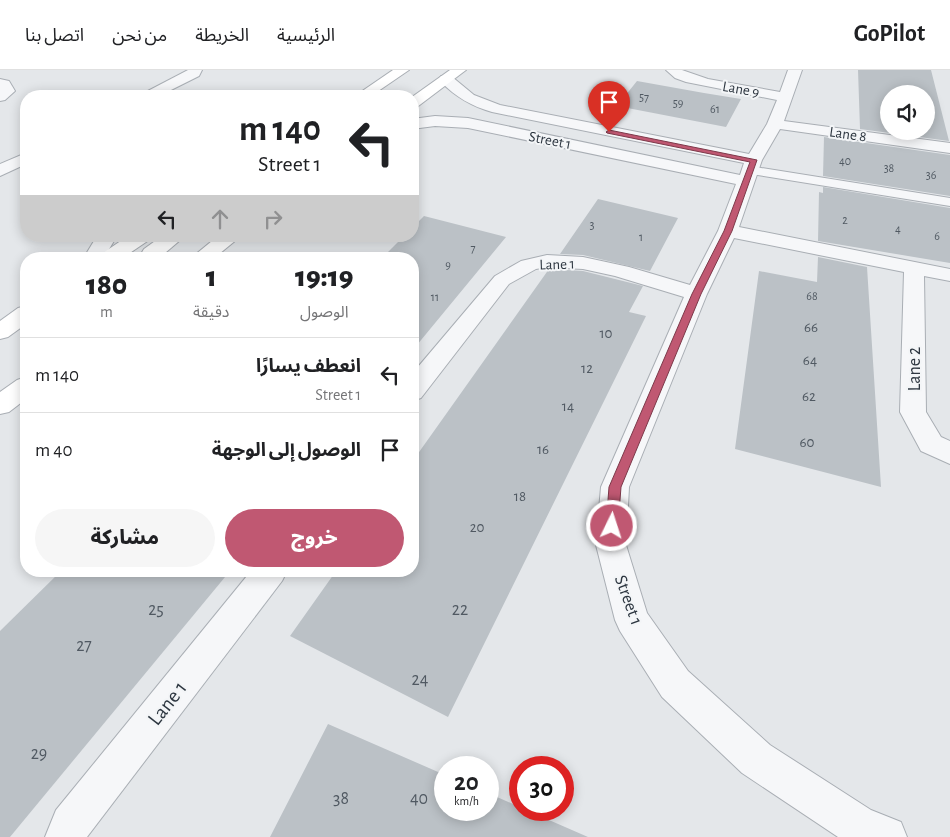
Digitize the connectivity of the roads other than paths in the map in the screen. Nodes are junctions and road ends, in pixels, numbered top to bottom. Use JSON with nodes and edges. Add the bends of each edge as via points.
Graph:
{"nodes":[{"id":1,"x":195,"y":70,"type":"edge"},
{"id":2,"x":402,"y":70,"type":"edge"},
{"id":3,"x":458,"y":70,"type":"edge"},
{"id":4,"x":672,"y":70,"type":"edge"},
{"id":5,"x":795,"y":70,"type":"edge"},
{"id":6,"x":446,"y":79,"type":"junction"},
{"id":7,"x":0,"y":83,"type":"edge"},
{"id":8,"x":161,"y":90,"type":"edge"},
{"id":9,"x":371,"y":90,"type":"edge"},
{"id":10,"x":0,"y":97,"type":"edge"},
{"id":11,"x":784,"y":97,"type":"junction"},
{"id":12,"x":419,"y":99,"type":"edge"},
{"id":13,"x":419,"y":123,"type":"edge"},
{"id":14,"x":775,"y":124,"type":"junction"},
{"id":15,"x":950,"y":148,"type":"edge"},
{"id":16,"x":20,"y":161,"type":"edge"},
{"id":17,"x":749,"y":170,"type":"junction"},
{"id":18,"x":0,"y":171,"type":"edge"},
{"id":19,"x":0,"y":175,"type":"edge"},
{"id":20,"x":18,"y":180,"type":"dead end"},
{"id":21,"x":950,"y":202,"type":"edge"},
{"id":22,"x":728,"y":231,"type":"junction"},
{"id":23,"x":133,"y":242,"type":"edge"},
{"id":24,"x":167,"y":242,"type":"edge"},
{"id":25,"x":223,"y":242,"type":"edge"},
{"id":26,"x":118,"y":252,"type":"edge"},
{"id":27,"x":152,"y":252,"type":"edge"},
{"id":28,"x":209,"y":252,"type":"edge"},
{"id":29,"x":914,"y":268,"type":"junction"},
{"id":30,"x":950,"y":275,"type":"edge"},
{"id":31,"x":696,"y":294,"type":"junction"},
{"id":32,"x":20,"y":317,"type":"edge"},
{"id":33,"x":0,"y":332,"type":"edge"},
{"id":34,"x":419,"y":383,"type":"edge"},
{"id":35,"x":20,"y":391,"type":"edge"},
{"id":36,"x":0,"y":406,"type":"edge"},
{"id":37,"x":950,"y":454,"type":"edge"},
{"id":38,"x":266,"y":577,"type":"edge"},
{"id":39,"x":66,"y":837,"type":"edge"},
{"id":40,"x":886,"y":837,"type":"edge"}],
"edges":[{"from":1,"to":8,"type":"street","via":[[194,74]]},
{"from":2,"to":9,"type":"main road"},
{"from":3,"to":6,"type":"main road"},
{"from":4,"to":11,"type":"street","name":"Lane 9","via":[[676,75],[693,81]]},
{"from":5,"to":11,"type":"street","name":"Street 1"},
{"from":6,"to":12,"type":"main road"},
{"from":6,"to":17,"type":"street","name":"Street 1","via":[[473,102]]},
{"from":7,"to":10,"type":"street","via":[[8,91]]},
{"from":11,"to":14,"type":"street","name":"Street 1"},
{"from":13,"to":17,"type":"street","name":"Street 1","via":[[468,123]]},
{"from":14,"to":15,"type":"street","name":"Lane 8"},
{"from":14,"to":17,"type":"street","name":"Street 1"},
{"from":16,"to":18,"type":"street"},
{"from":17,"to":21,"type":"lane"},
{"from":17,"to":22,"type":"street","name":"Street 1"},
{"from":19,"to":20,"type":"street"},
{"from":22,"to":29,"type":"street"},
{"from":22,"to":31,"type":"street","name":"Street 1"},
{"from":23,"to":26,"type":"main road"},
{"from":24,"to":27,"type":"main road"},
{"from":25,"to":28,"type":"main road"},
{"from":29,"to":30,"type":"street"},
{"from":29,"to":37,"type":"street","name":"Lane 2","via":[[913,412],[931,444]]},
{"from":31,"to":34,"type":"street","name":"Lane 1","via":[[580,262],[546,261],[520,268],[502,280]]},
{"from":31,"to":40,"type":"street","name":"Street 1","via":[[615,487],[610,546],[632,620],[675,684],[756,759],[858,826]]},
{"from":32,"to":33,"type":"main road"},
{"from":35,"to":36,"type":"main road"},
{"from":38,"to":39,"type":"street","name":"Lane 1","via":[[71,825]]}]}
